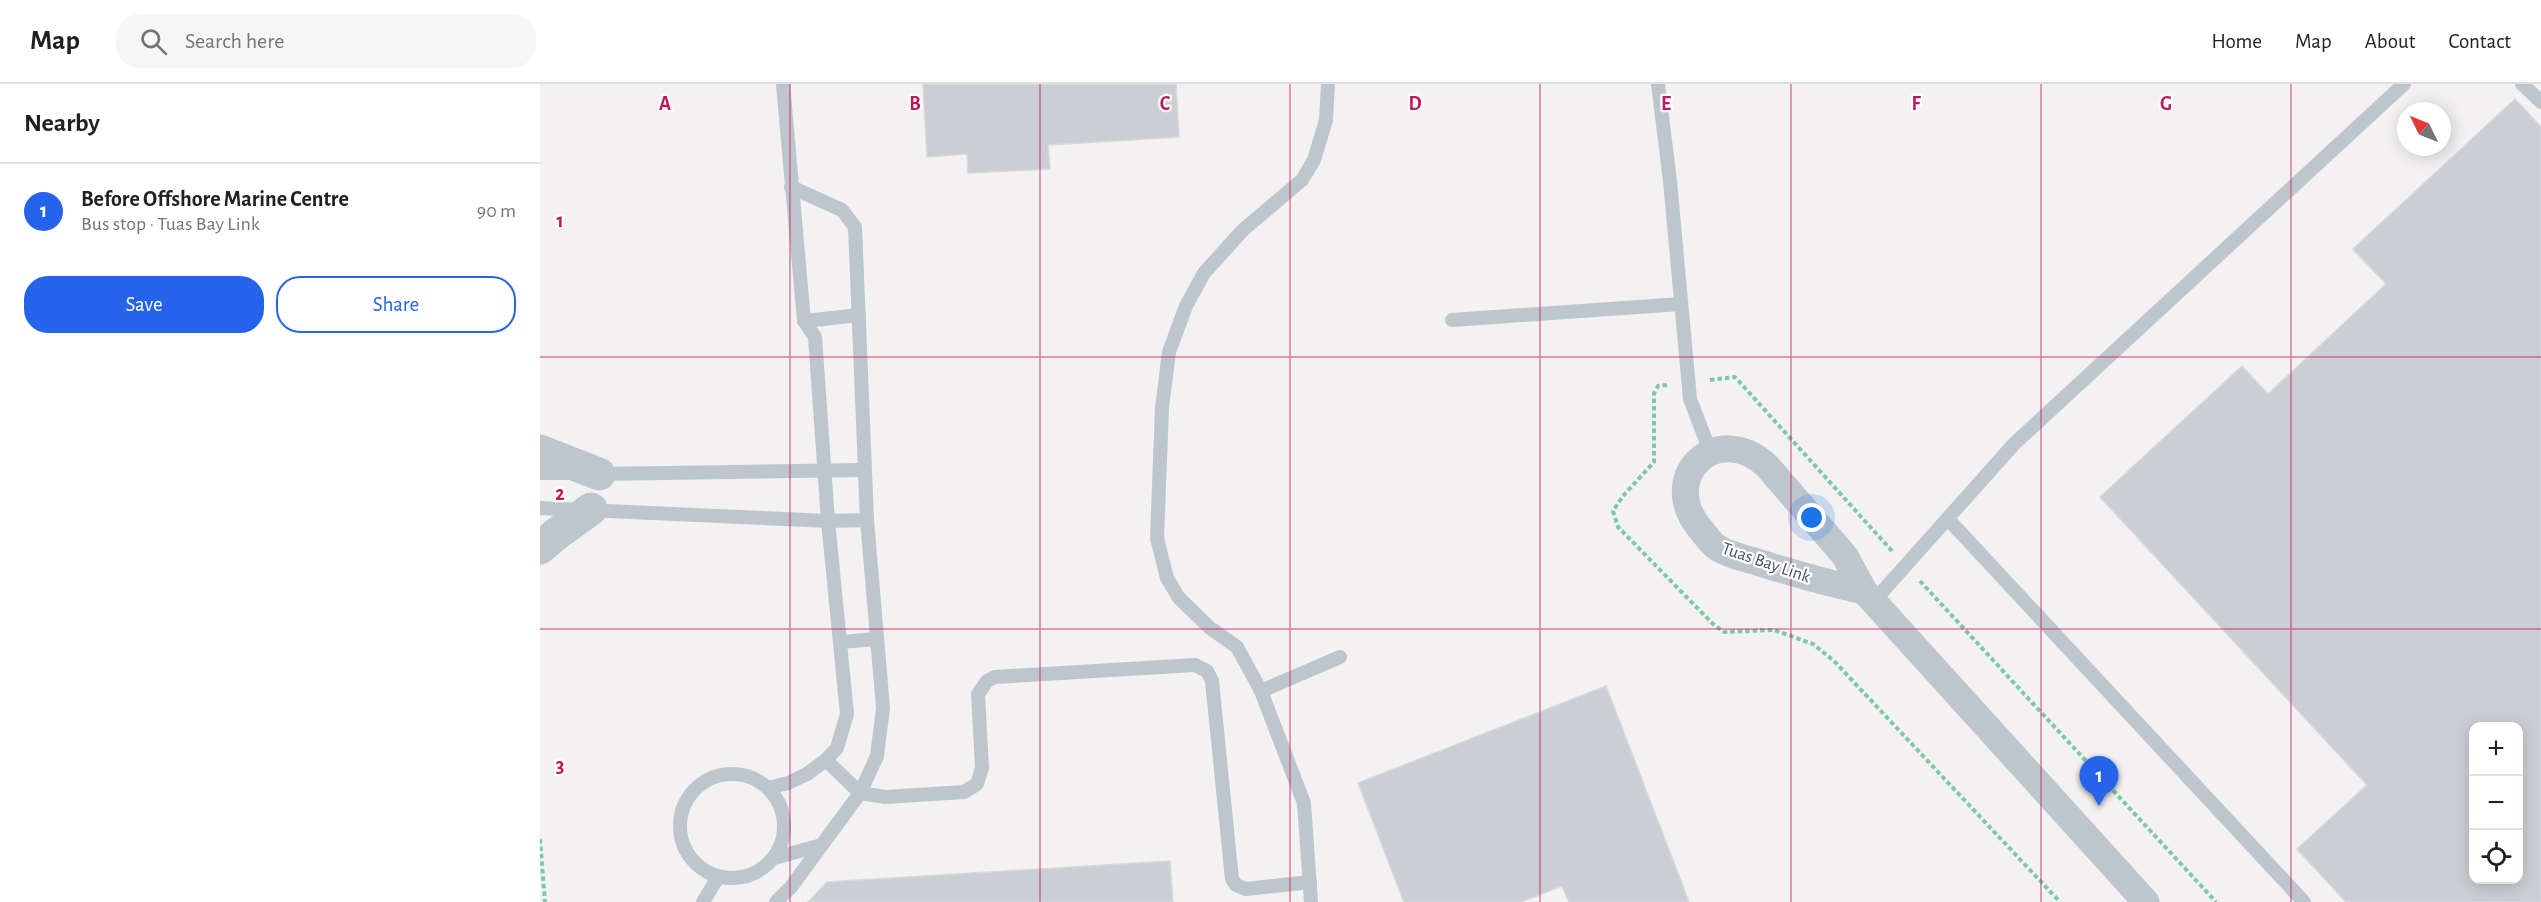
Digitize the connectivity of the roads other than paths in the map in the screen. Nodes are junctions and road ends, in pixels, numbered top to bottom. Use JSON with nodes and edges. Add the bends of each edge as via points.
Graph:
{"nodes":[{"id":1,"x":783,"y":84,"type":"edge"},
{"id":2,"x":1328,"y":84,"type":"edge"},
{"id":3,"x":1658,"y":84,"type":"edge"},
{"id":4,"x":2404,"y":84,"type":"edge"},
{"id":5,"x":2522,"y":84,"type":"edge"},
{"id":6,"x":2541,"y":102,"type":"edge"},
{"id":7,"x":791,"y":187,"type":"junction"},
{"id":8,"x":1681,"y":304,"type":"junction"},
{"id":9,"x":859,"y":315,"type":"junction"},
{"id":10,"x":1452,"y":320,"type":"dead end"},
{"id":11,"x":804,"y":321,"type":"junction"},
{"id":12,"x":540,"y":451,"type":"edge"},
{"id":13,"x":1710,"y":451,"type":"junction"},
{"id":14,"x":864,"y":470,"type":"junction"},
{"id":15,"x":540,"y":472,"type":"edge"},
{"id":16,"x":825,"y":472,"type":"junction"},
{"id":17,"x":599,"y":474,"type":"junction"},
{"id":18,"x":540,"y":508,"type":"edge"},
{"id":19,"x":591,"y":509,"type":"junction"},
{"id":20,"x":1948,"y":519,"type":"junction"},
{"id":21,"x":867,"y":520,"type":"junction"},
{"id":22,"x":828,"y":521,"type":"junction"},
{"id":23,"x":540,"y":548,"type":"edge"},
{"id":24,"x":1869,"y":596,"type":"junction"},
{"id":25,"x":877,"y":639,"type":"junction"},
{"id":26,"x":840,"y":642,"type":"junction"},
{"id":27,"x":1340,"y":657,"type":"dead end"},
{"id":28,"x":1261,"y":692,"type":"junction"},
{"id":29,"x":825,"y":760,"type":"junction"},
{"id":30,"x":768,"y":788,"type":"junction"},
{"id":31,"x":860,"y":793,"type":"junction"},
{"id":32,"x":822,"y":845,"type":"junction"},
{"id":33,"x":774,"y":858,"type":"junction"},
{"id":34,"x":718,"y":877,"type":"junction"},
{"id":35,"x":1310,"y":882,"type":"junction"},
{"id":36,"x":703,"y":902,"type":"edge"},
{"id":37,"x":776,"y":902,"type":"edge"},
{"id":38,"x":1311,"y":902,"type":"edge"},
{"id":39,"x":2146,"y":902,"type":"edge"},
{"id":40,"x":2304,"y":902,"type":"edge"}],
"edges":[{"from":1,"to":7,"type":"lane"},
{"from":2,"to":28,"type":"lane","via":[[1326,120],[1314,160],[1302,180],[1242,230],[1204,273],[1186,306],[1169,352],[1162,408],[1157,538],[1167,578],[1179,598],[1237,647]]},
{"from":3,"to":8,"type":"lane"},
{"from":4,"to":20,"type":"lane","via":[[2014,444]]},
{"from":5,"to":6,"type":"lane"},
{"from":7,"to":9,"type":"lane","via":[[842,210],[855,227]]},
{"from":7,"to":11,"type":"lane"},
{"from":8,"to":10,"type":"lane"},
{"from":8,"to":13,"type":"lane","via":[[1690,399]]},
{"from":9,"to":11,"type":"lane"},
{"from":9,"to":14,"type":"lane"},
{"from":11,"to":16,"type":"lane","via":[[814,337]]},
{"from":12,"to":17,"type":"street"},
{"from":13,"to":24,"type":"street","via":[[1730,449],[1755,455],[1845,556]]},
{"from":13,"to":24,"type":"street","name":"Tuas Bay Link","via":[[1688,472],[1684,490],[1692,521],[1717,547]]},
{"from":14,"to":16,"type":"lane"},
{"from":14,"to":21,"type":"lane"},
{"from":15,"to":17,"type":"lane"},
{"from":16,"to":17,"type":"lane"},
{"from":16,"to":22,"type":"lane"},
{"from":18,"to":19,"type":"lane"},
{"from":19,"to":22,"type":"lane"},
{"from":19,"to":23,"type":"street"},
{"from":20,"to":24,"type":"lane","via":[[1906,565]]},
{"from":20,"to":40,"type":"lane"},
{"from":21,"to":22,"type":"lane"},
{"from":21,"to":25,"type":"lane"},
{"from":22,"to":26,"type":"lane"},
{"from":24,"to":39,"type":"street"},
{"from":25,"to":26,"type":"lane"},
{"from":25,"to":31,"type":"lane","via":[[883,708],[877,756]]},
{"from":26,"to":29,"type":"lane","via":[[847,714],[837,748]]},
{"from":27,"to":28,"type":"lane"},
{"from":28,"to":35,"type":"lane","via":[[1304,803]]},
{"from":29,"to":30,"type":"lane","via":[[807,774]]},
{"from":29,"to":31,"type":"lane"},
{"from":30,"to":33,"type":"lane","via":[[783,814],[781,845]]},
{"from":30,"to":34,"type":"lane","via":[[739,774],[723,774],[708,779],[686,801],[680,816],[683,848],[703,871]]},
{"from":31,"to":32,"type":"lane"},
{"from":31,"to":35,"type":"lane","via":[[885,797],[964,792],[977,784],[982,768],[978,694],[995,677],[1195,664],[1207,671],[1212,681],[1232,879],[1246,889]]},
{"from":32,"to":33,"type":"lane"},
{"from":32,"to":37,"type":"lane"},
{"from":33,"to":34,"type":"lane","via":[[748,877]]},
{"from":34,"to":36,"type":"lane"},
{"from":35,"to":38,"type":"lane"}]}
